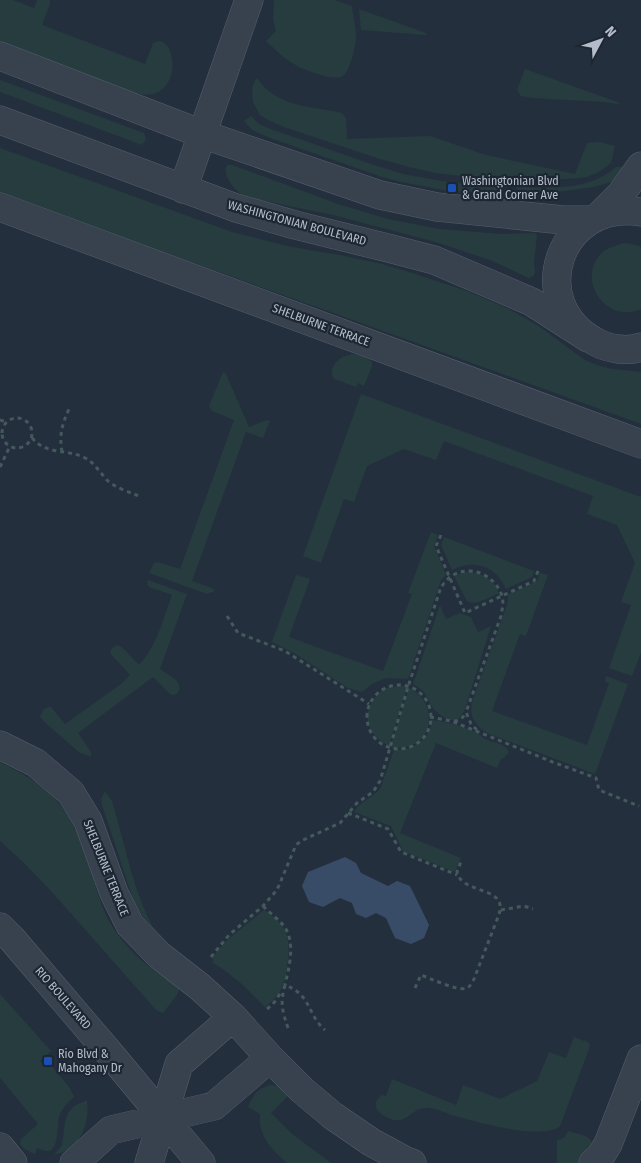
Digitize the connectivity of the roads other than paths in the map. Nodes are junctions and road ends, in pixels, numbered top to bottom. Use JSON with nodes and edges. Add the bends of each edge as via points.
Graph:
{"nodes":[{"id":1,"x":249,"y":0,"type":"edge"},
{"id":2,"x":0,"y":56,"type":"edge"},
{"id":3,"x":0,"y":120,"type":"edge"},
{"id":4,"x":202,"y":134,"type":"junction"},
{"id":5,"x":641,"y":166,"type":"edge"},
{"id":6,"x":183,"y":188,"type":"junction"},
{"id":7,"x":0,"y":207,"type":"edge"},
{"id":8,"x":641,"y":212,"type":"edge"},
{"id":9,"x":595,"y":218,"type":"junction"},
{"id":10,"x":588,"y":338,"type":"junction"},
{"id":11,"x":640,"y":348,"type":"edge"},
{"id":12,"x":641,"y":444,"type":"edge"},
{"id":13,"x":0,"y":745,"type":"edge"},
{"id":14,"x":0,"y":927,"type":"edge"},
{"id":15,"x":233,"y":1017,"type":"junction"},
{"id":16,"x":270,"y":1058,"type":"junction"},
{"id":17,"x":641,"y":1059,"type":"edge"},
{"id":18,"x":163,"y":1118,"type":"junction"},
{"id":19,"x":0,"y":1146,"type":"edge"},
{"id":20,"x":13,"y":1163,"type":"edge"},
{"id":21,"x":74,"y":1163,"type":"edge"},
{"id":22,"x":149,"y":1163,"type":"edge"},
{"id":23,"x":201,"y":1163,"type":"edge"},
{"id":24,"x":412,"y":1163,"type":"edge"},
{"id":25,"x":593,"y":1163,"type":"edge"}],
"edges":[{"from":1,"to":4,"type":"street"},
{"from":2,"to":4,"type":"street"},
{"from":3,"to":6,"type":"street","name":"WASHINGTONIAN BOULEVARD"},
{"from":4,"to":6,"type":"street"},
{"from":4,"to":9,"type":"street","via":[[380,195],[437,207],[562,220]]},
{"from":5,"to":9,"type":"street","via":[[621,194]]},
{"from":6,"to":10,"type":"street","name":"WASHINGTONIAN BOULEVARD","via":[[295,226],[434,260],[532,302]]},
{"from":7,"to":12,"type":"street","name":"SHELBURNE TERRACE"},
{"from":8,"to":9,"type":"street","via":[[609,212]]},
{"from":9,"to":10,"type":"street","via":[[576,230],[566,244],[559,260],[557,278],[564,312]]},
{"from":10,"to":11,"type":"street","via":[[603,346]]},
{"from":13,"to":15,"type":"street","name":"SHELBURNE TERRACE","via":[[36,763],[71,793],[88,821],[114,893],[130,925],[159,955]]},
{"from":14,"to":18,"type":"street","name":"RIO BOULEVARD"},
{"from":15,"to":16,"type":"street","name":"SHELBURNE TERRACE"},
{"from":15,"to":18,"type":"street","via":[[179,1064]]},
{"from":16,"to":18,"type":"street","via":[[214,1106]]},
{"from":16,"to":24,"type":"street","name":"SHELBURNE TERRACE","via":[[333,1116],[371,1142]]},
{"from":17,"to":25,"type":"street","via":[[608,1144]]},
{"from":18,"to":21,"type":"street","via":[[111,1130]]},
{"from":18,"to":22,"type":"street"},
{"from":18,"to":23,"type":"street","name":"RIO BOULEVARD"},
{"from":19,"to":20,"type":"street"}]}
